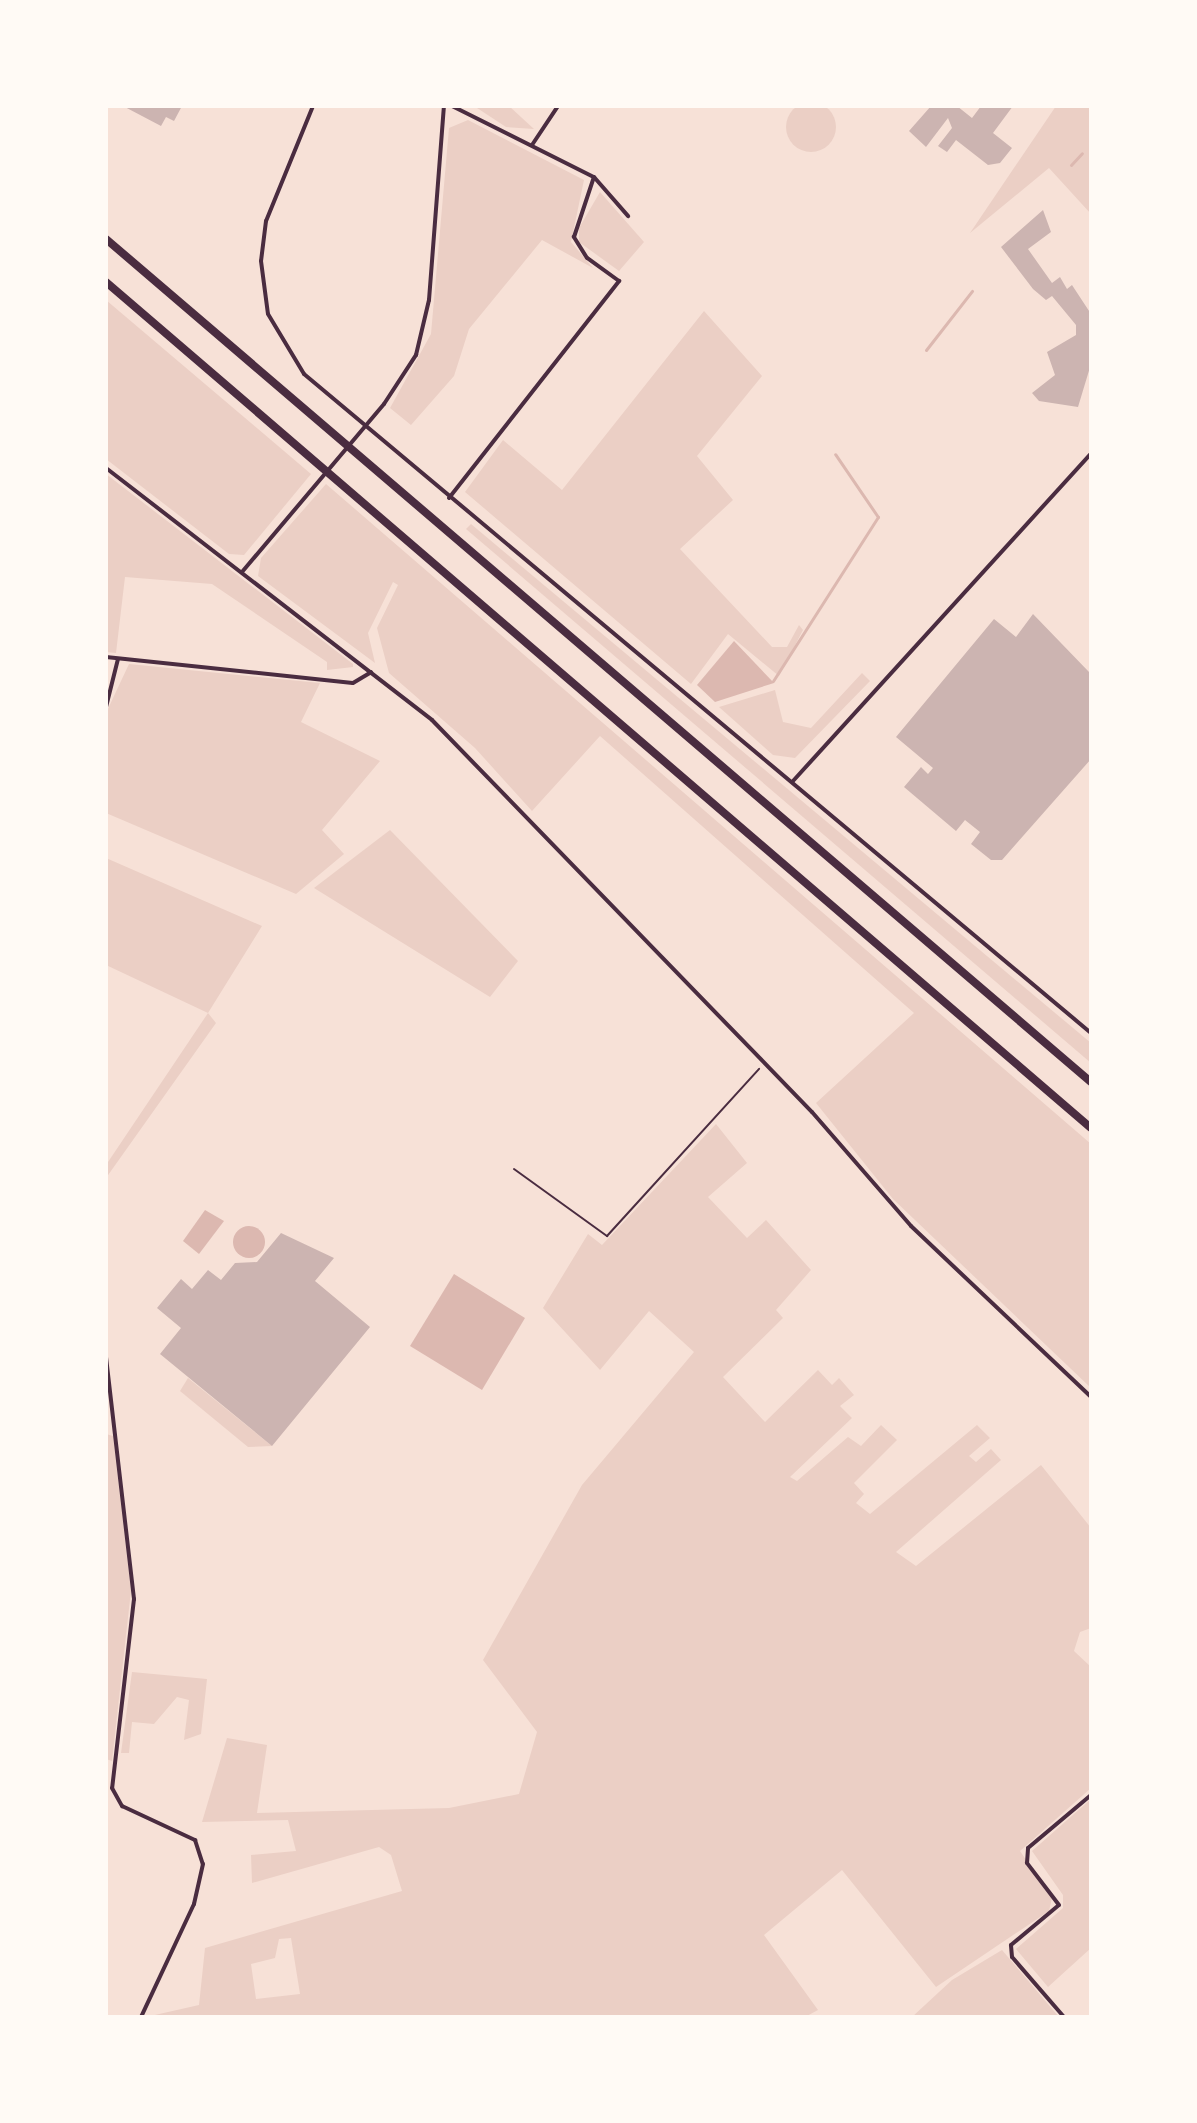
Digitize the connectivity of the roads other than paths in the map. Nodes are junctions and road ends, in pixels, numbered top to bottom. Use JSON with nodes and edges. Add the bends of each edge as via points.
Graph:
{"nodes":[{"id":1,"x":313,"y":106,"type":"edge"},
{"id":2,"x":444,"y":106,"type":"edge"},
{"id":3,"x":452,"y":106,"type":"edge"},
{"id":4,"x":558,"y":106,"type":"edge"},
{"id":5,"x":532,"y":145,"type":"junction"},
{"id":6,"x":594,"y":177,"type":"junction"},
{"id":7,"x":628,"y":216,"type":"dead end"},
{"id":8,"x":106,"y":239,"type":"edge"},
{"id":9,"x":106,"y":282,"type":"edge"},
{"id":10,"x":1091,"y":453,"type":"edge"},
{"id":11,"x":106,"y":468,"type":"edge"},
{"id":12,"x":449,"y":498,"type":"junction"},
{"id":13,"x":242,"y":572,"type":"junction"},
{"id":14,"x":106,"y":657,"type":"edge"},
{"id":15,"x":118,"y":659,"type":"junction"},
{"id":16,"x":371,"y":672,"type":"junction"},
{"id":17,"x":106,"y":707,"type":"edge"},
{"id":18,"x":793,"y":781,"type":"junction"},
{"id":19,"x":1091,"y":1033,"type":"edge"},
{"id":20,"x":1091,"y":1082,"type":"edge"},
{"id":21,"x":1091,"y":1128,"type":"edge"},
{"id":22,"x":106,"y":1357,"type":"edge"},
{"id":23,"x":1091,"y":1397,"type":"edge"},
{"id":24,"x":1091,"y":1795,"type":"edge"},
{"id":25,"x":141,"y":2017,"type":"edge"},
{"id":26,"x":1064,"y":2017,"type":"edge"}],
"edges":[{"from":1,"to":12,"type":"street","via":[[266,221],[261,261],[268,314],[304,374]]},
{"from":2,"to":13,"type":"street","via":[[426,320],[416,355],[384,404]]},
{"from":3,"to":5,"type":"street"},
{"from":4,"to":5,"type":"street"},
{"from":5,"to":6,"type":"street"},
{"from":6,"to":7,"type":"street"},
{"from":6,"to":12,"type":"street","via":[[574,237],[587,258],[619,281]]},
{"from":8,"to":20,"type":"highway"},
{"from":9,"to":21,"type":"highway"},
{"from":10,"to":18,"type":"street"},
{"from":11,"to":13,"type":"street"},
{"from":12,"to":18,"type":"street"},
{"from":13,"to":16,"type":"street"},
{"from":14,"to":15,"type":"street"},
{"from":15,"to":16,"type":"street","via":[[353,683]]},
{"from":15,"to":17,"type":"street"},
{"from":16,"to":23,"type":"street","via":[[471,758],[765,1062],[911,1226]]},
{"from":18,"to":19,"type":"street"},
{"from":22,"to":25,"type":"street","via":[[134,1599],[112,1788],[122,1806],[195,1840],[203,1864],[194,1904]]},
{"from":24,"to":26,"type":"street","via":[[1028,1848],[1027,1863],[1059,1905],[1011,1945],[1012,1957]]}]}
